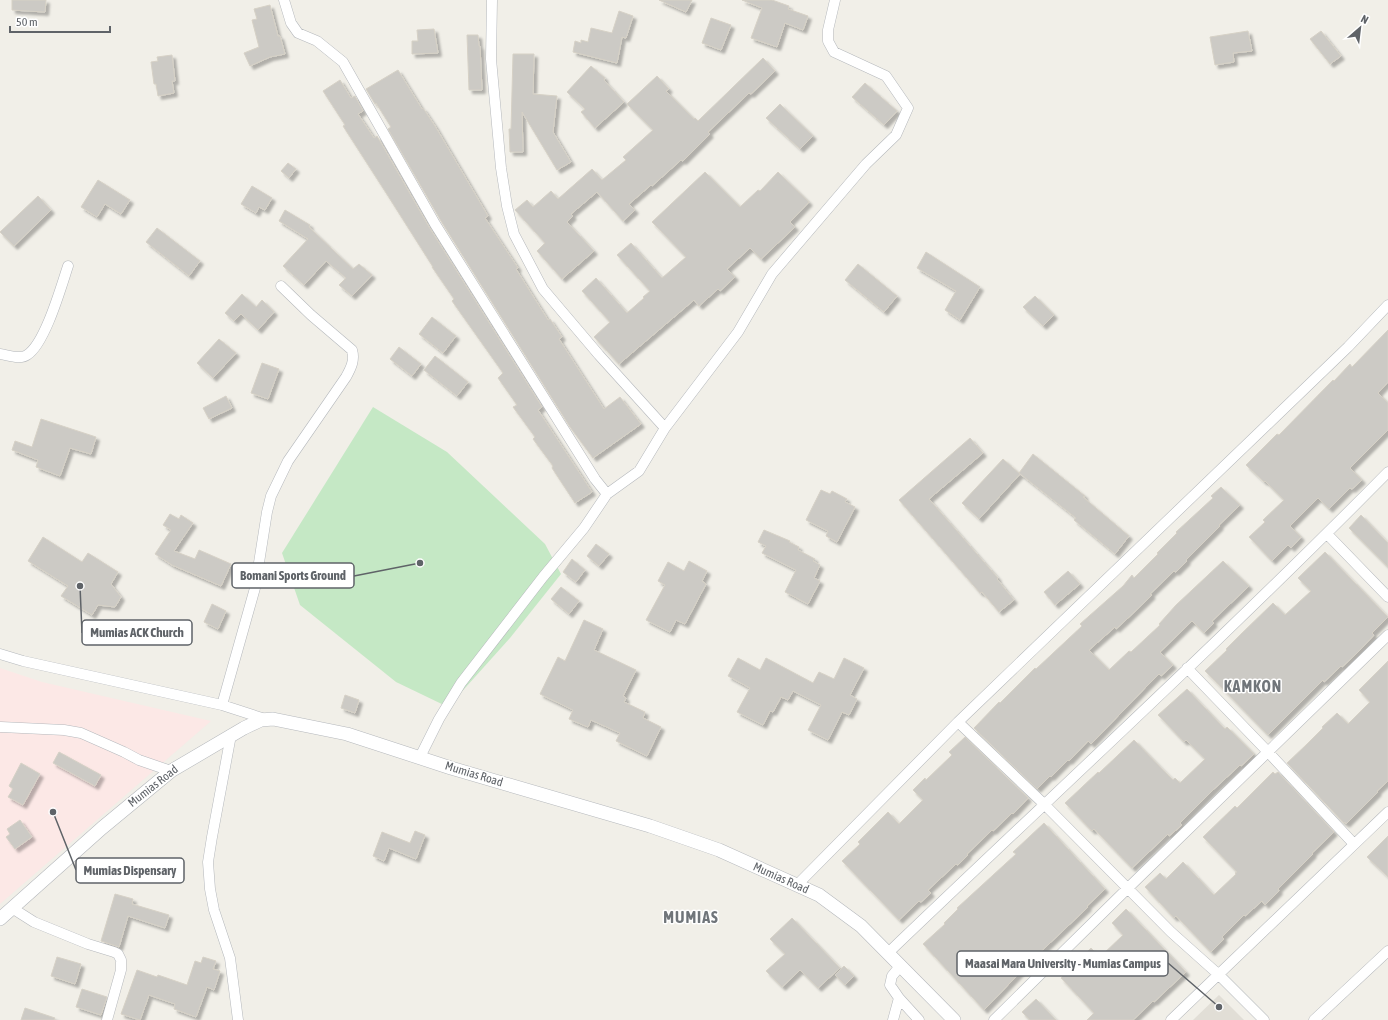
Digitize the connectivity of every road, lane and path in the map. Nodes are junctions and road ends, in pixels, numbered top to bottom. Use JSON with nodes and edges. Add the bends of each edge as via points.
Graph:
{"nodes":[{"id":1,"x":284,"y":0,"type":"edge"},
{"id":2,"x":492,"y":0,"type":"edge"},
{"id":3,"x":836,"y":0,"type":"edge"},
{"id":4,"x":68,"y":266,"type":"dead end"},
{"id":5,"x":281,"y":286,"type":"dead end"},
{"id":6,"x":1388,"y":305,"type":"edge"},
{"id":7,"x":0,"y":354,"type":"edge"},
{"id":8,"x":665,"y":428,"type":"junction"},
{"id":9,"x":1388,"y":472,"type":"edge"},
{"id":10,"x":607,"y":494,"type":"junction"},
{"id":11,"x":1327,"y":534,"type":"junction"},
{"id":12,"x":1388,"y":597,"type":"edge"},
{"id":13,"x":1388,"y":635,"type":"edge"},
{"id":14,"x":0,"y":654,"type":"edge"},
{"id":15,"x":1187,"y":668,"type":"junction"},
{"id":16,"x":222,"y":705,"type":"junction"},
{"id":17,"x":265,"y":719,"type":"junction"},
{"id":18,"x":958,"y":722,"type":"junction"},
{"id":19,"x":1,"y":727,"type":"edge"},
{"id":20,"x":231,"y":735,"type":"junction"},
{"id":21,"x":1268,"y":752,"type":"junction"},
{"id":22,"x":420,"y":757,"type":"junction"},
{"id":23,"x":171,"y":771,"type":"junction"},
{"id":24,"x":1044,"y":804,"type":"junction"},
{"id":25,"x":1388,"y":812,"type":"edge"},
{"id":26,"x":1354,"y":844,"type":"junction"},
{"id":27,"x":797,"y":885,"type":"junction"},
{"id":28,"x":1128,"y":888,"type":"junction"},
{"id":29,"x":12,"y":908,"type":"junction"},
{"id":30,"x":0,"y":919,"type":"edge"},
{"id":31,"x":1388,"y":951,"type":"edge"},
{"id":32,"x":888,"y":953,"type":"junction"},
{"id":33,"x":901,"y":965,"type":"junction"},
{"id":34,"x":1218,"y":974,"type":"junction"},
{"id":35,"x":899,"y":998,"type":"junction"},
{"id":36,"x":107,"y":1020,"type":"edge"},
{"id":37,"x":238,"y":1020,"type":"edge"},
{"id":38,"x":893,"y":1020,"type":"edge"},
{"id":39,"x":919,"y":1020,"type":"edge"},
{"id":40,"x":954,"y":1020,"type":"edge"},
{"id":41,"x":994,"y":1020,"type":"edge"},
{"id":42,"x":1171,"y":1020,"type":"edge"},
{"id":43,"x":1264,"y":1020,"type":"edge"},
{"id":44,"x":1314,"y":1020,"type":"edge"}],
"edges":[{"from":1,"to":10,"type":"street","via":[[291,23],[298,33],[317,41],[343,62],[435,224],[595,479]]},
{"from":2,"to":8,"type":"street","via":[[491,59],[501,168],[514,234],[543,289]]},
{"from":3,"to":8,"type":"street","via":[[828,30],[828,41],[834,52],[886,76],[908,108],[896,135],[866,164],[772,274],[738,332]]},
{"from":4,"to":7,"type":"street","via":[[42,335],[34,348],[27,356],[20,358]]},
{"from":5,"to":16,"type":"street","via":[[352,350],[354,356],[346,377],[288,461],[271,496],[255,588]]},
{"from":6,"to":18,"type":"street","via":[[1343,353]]},
{"from":8,"to":10,"type":"street","via":[[639,471]]},
{"from":9,"to":11,"type":"street"},
{"from":10,"to":22,"type":"street","via":[[584,528],[461,683]]},
{"from":11,"to":12,"type":"street"},
{"from":11,"to":15,"type":"street"},
{"from":13,"to":21,"type":"street"},
{"from":14,"to":16,"type":"street","via":[[30,663]]},
{"from":15,"to":21,"type":"street"},
{"from":15,"to":24,"type":"street"},
{"from":16,"to":17,"type":"street"},
{"from":17,"to":20,"type":"street","name":"Mumias Road"},
{"from":17,"to":22,"type":"street","name":"Mumias Road","via":[[347,734]]},
{"from":18,"to":24,"type":"street"},
{"from":18,"to":27,"type":"street"},
{"from":19,"to":23,"type":"street","via":[[81,733],[144,762]]},
{"from":20,"to":23,"type":"street","name":"Mumias Road"},
{"from":20,"to":37,"type":"street","via":[[208,862],[214,910],[230,958]]},
{"from":21,"to":26,"type":"street"},
{"from":21,"to":28,"type":"street"},
{"from":22,"to":27,"type":"street","name":"Mumias Road","via":[[650,826],[719,850]]},
{"from":23,"to":29,"type":"street","name":"Mumias Road"},
{"from":24,"to":28,"type":"street"},
{"from":24,"to":32,"type":"street"},
{"from":25,"to":26,"type":"street"},
{"from":26,"to":34,"type":"street"},
{"from":27,"to":32,"type":"street","name":"Mumias Road","via":[[819,895],[844,912]]},
{"from":28,"to":34,"type":"street","via":[[1171,932]]},
{"from":28,"to":41,"type":"street"},
{"from":29,"to":30,"type":"street","name":"Mumias Road"},
{"from":29,"to":36,"type":"street","via":[[34,922],[118,954],[121,970]]},
{"from":31,"to":44,"type":"street"},
{"from":32,"to":33,"type":"street","name":"Mumias Road"},
{"from":33,"to":35,"type":"street","via":[[890,983]]},
{"from":33,"to":40,"type":"street","name":"Mumias Road"},
{"from":34,"to":42,"type":"street"},
{"from":34,"to":43,"type":"street"},
{"from":35,"to":38,"type":"street"},
{"from":35,"to":39,"type":"street"}]}
